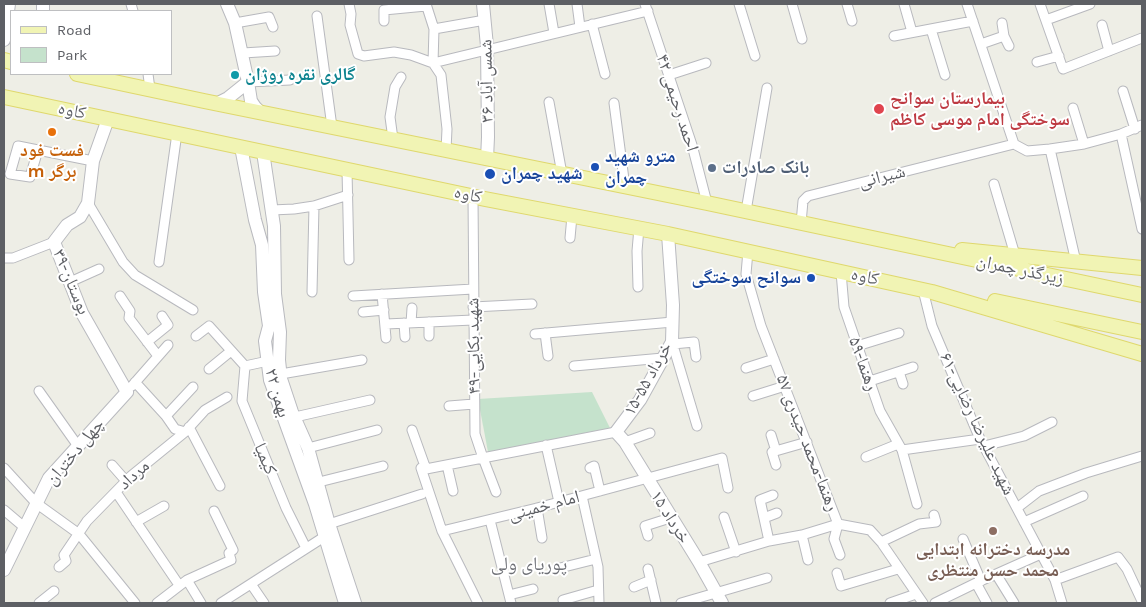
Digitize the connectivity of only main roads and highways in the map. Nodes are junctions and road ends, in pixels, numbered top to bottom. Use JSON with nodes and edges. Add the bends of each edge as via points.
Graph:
{"nodes":[{"id":1,"x":82,"y":75,"type":"edge"},
{"id":2,"x":4,"y":97,"type":"edge"},
{"id":3,"x":899,"y":243,"type":"junction"},
{"id":4,"x":1142,"y":269,"type":"edge"},
{"id":5,"x":928,"y":291,"type":"junction"},
{"id":6,"x":1142,"y":295,"type":"edge"},
{"id":7,"x":1061,"y":330,"type":"junction"},
{"id":8,"x":1142,"y":332,"type":"edge"},
{"id":9,"x":1142,"y":344,"type":"edge"},
{"id":10,"x":1142,"y":354,"type":"edge"}],
"edges":[{"from":1,"to":3,"type":"main road"},
{"from":2,"to":5,"type":"main road","name":"کاوه"},
{"from":3,"to":4,"type":"main road"},
{"from":3,"to":6,"type":"main road","name":"زیرگذر چمران"},
{"from":5,"to":7,"type":"main road"},
{"from":5,"to":8,"type":"main road","name":"زیرگذر چمران","via":[[958,294]]},
{"from":7,"to":9,"type":"main road"},
{"from":7,"to":10,"type":"main road"}]}
